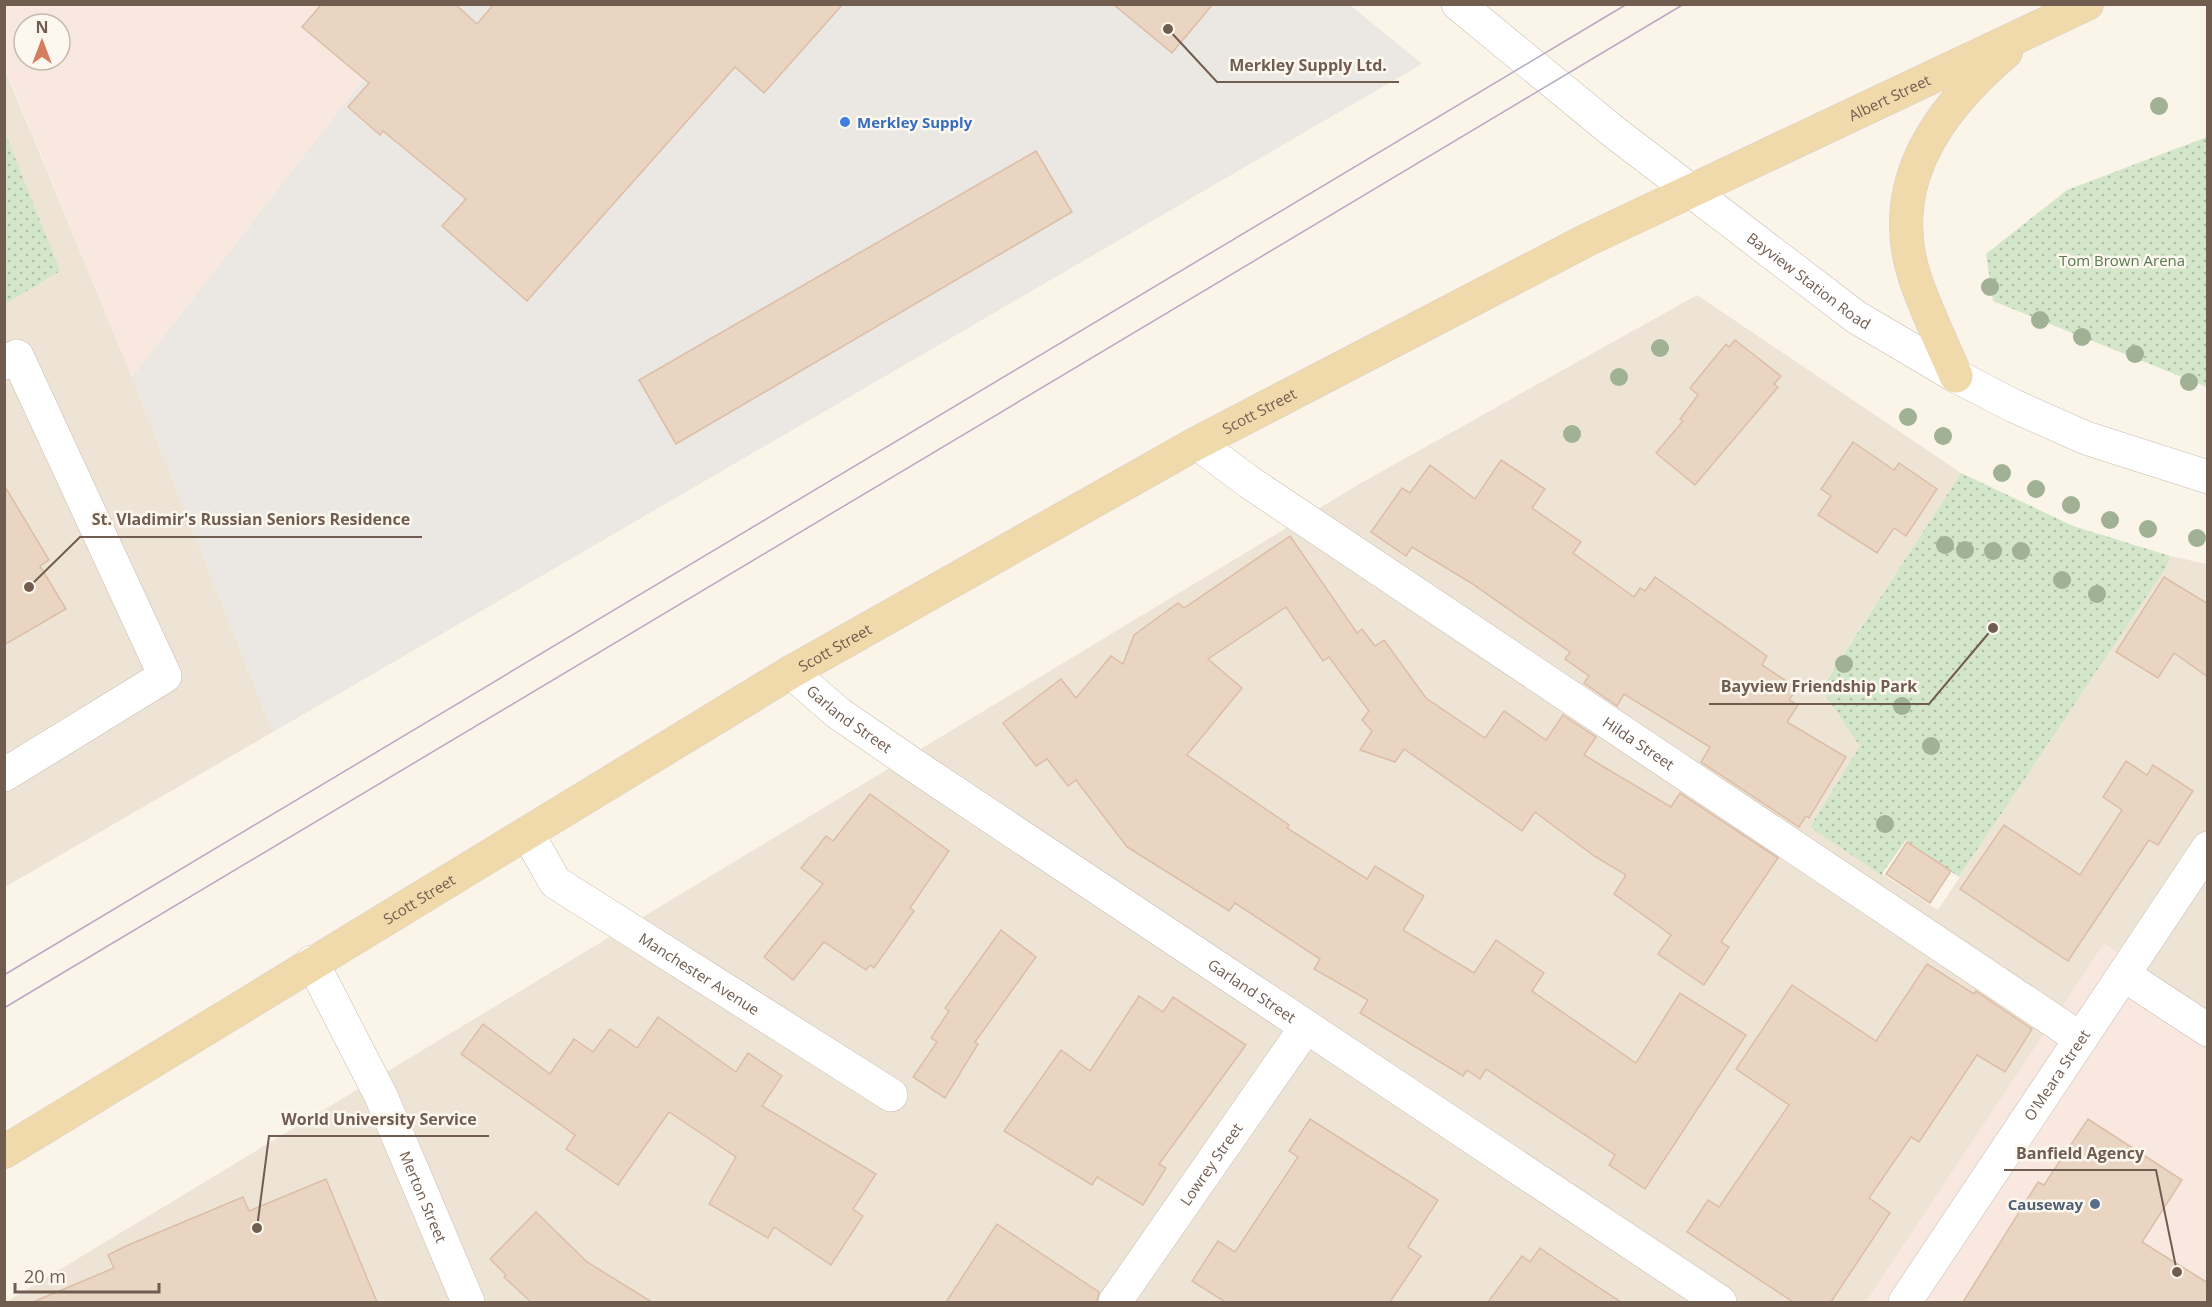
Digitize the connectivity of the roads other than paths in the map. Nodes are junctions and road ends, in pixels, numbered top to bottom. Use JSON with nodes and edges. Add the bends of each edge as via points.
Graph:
{"nodes":[{"id":1,"x":1458,"y":4,"type":"edge"},
{"id":2,"x":2087,"y":4,"type":"edge"},
{"id":3,"x":2034,"y":28,"type":"junction"},
{"id":4,"x":1692,"y":191,"type":"junction"},
{"id":5,"x":4,"y":363,"type":"edge"},
{"id":6,"x":1956,"y":376,"type":"junction"},
{"id":7,"x":1197,"y":443,"type":"junction"},
{"id":8,"x":2208,"y":477,"type":"edge"},
{"id":9,"x":791,"y":672,"type":"junction"},
{"id":10,"x":4,"y":776,"type":"edge"},
{"id":11,"x":528,"y":834,"type":"junction"},
{"id":12,"x":2208,"y":848,"type":"edge"},
{"id":13,"x":312,"y":962,"type":"junction"},
{"id":14,"x":2124,"y":975,"type":"junction"},
{"id":15,"x":1306,"y":1027,"type":"junction"},
{"id":16,"x":2208,"y":1030,"type":"edge"},
{"id":17,"x":2081,"y":1039,"type":"junction"},
{"id":18,"x":891,"y":1095,"type":"dead end"},
{"id":19,"x":4,"y":1152,"type":"edge"},
{"id":20,"x":468,"y":1302,"type":"edge"},
{"id":21,"x":1115,"y":1302,"type":"edge"},
{"id":22,"x":1720,"y":1302,"type":"edge"},
{"id":23,"x":1905,"y":1302,"type":"edge"}],
"edges":[{"from":1,"to":4,"type":"street","name":"Bayview Station Road"},
{"from":2,"to":3,"type":"main road","name":"Albert Street"},
{"from":3,"to":4,"type":"main road","name":"Albert Street"},
{"from":3,"to":6,"type":"main road","via":[[1988,67],[1947,110],[1933,130],[1912,182],[1905,223],[1914,277]]},
{"from":4,"to":6,"type":"street","name":"Bayview Station Road","via":[[1856,317]]},
{"from":4,"to":7,"type":"main road","name":"Scott Street","via":[[1587,240]]},
{"from":5,"to":10,"type":"street","via":[[17,356],[165,676]]},
{"from":6,"to":8,"type":"street","name":"Bayview Station Road","via":[[2086,438]]},
{"from":7,"to":9,"type":"main road","name":"Scott Street"},
{"from":7,"to":17,"type":"street","name":"Hilda Street","via":[[1274,499]]},
{"from":9,"to":11,"type":"main road","name":"Scott Street"},
{"from":9,"to":15,"type":"street","name":"Garland Street","via":[[838,713]]},
{"from":11,"to":13,"type":"main road","name":"Scott Street"},
{"from":11,"to":18,"type":"street","name":"Manchester Avenue","via":[[555,882]]},
{"from":12,"to":14,"type":"street","name":"O'Meara Street"},
{"from":13,"to":19,"type":"main road","name":"Scott Street"},
{"from":13,"to":20,"type":"street","name":"Merton Street","via":[[381,1096]]},
{"from":14,"to":16,"type":"street"},
{"from":14,"to":17,"type":"street","name":"O'Meara Street"},
{"from":15,"to":21,"type":"street","name":"Lowrey Street"},
{"from":15,"to":22,"type":"street","name":"Garland Street"},
{"from":17,"to":23,"type":"street","name":"O'Meara Street"}]}
